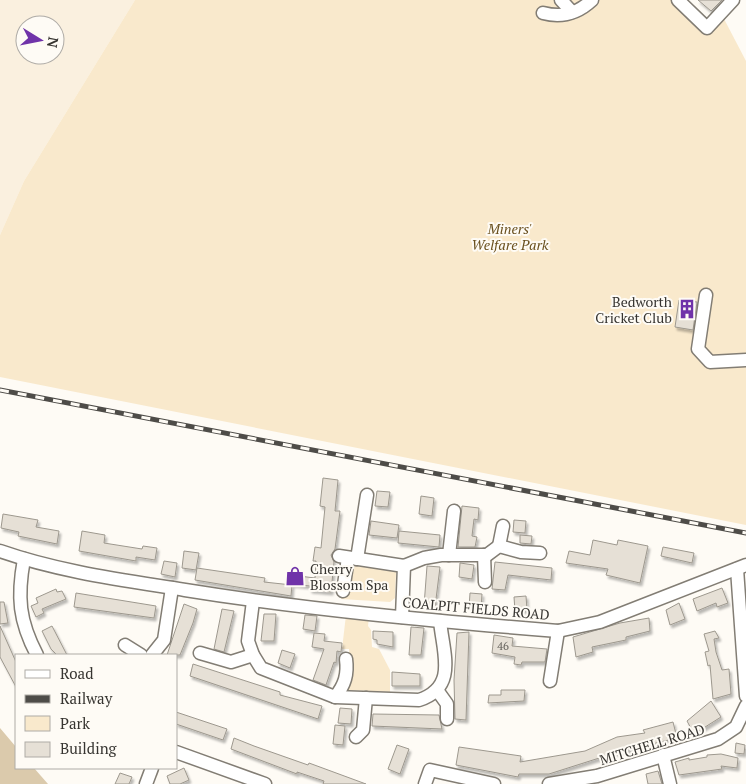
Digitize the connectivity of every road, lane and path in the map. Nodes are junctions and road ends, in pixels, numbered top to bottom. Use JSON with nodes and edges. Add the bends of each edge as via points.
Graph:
{"nodes":[{"id":1,"x":561,"y":0,"type":"edge"},
{"id":2,"x":592,"y":0,"type":"edge"},
{"id":3,"x":678,"y":0,"type":"edge"},
{"id":4,"x":733,"y":0,"type":"edge"},
{"id":5,"x":572,"y":12,"type":"junction"},
{"id":6,"x":543,"y":13,"type":"dead end"},
{"id":7,"x":706,"y":295,"type":"dead end"},
{"id":8,"x":746,"y":360,"type":"edge"},
{"id":9,"x":367,"y":495,"type":"dead end"},
{"id":10,"x":454,"y":511,"type":"dead end"},
{"id":11,"x":503,"y":526,"type":"dead end"},
{"id":12,"x":498,"y":546,"type":"junction"},
{"id":13,"x":0,"y":551,"type":"edge"},
{"id":14,"x":540,"y":553,"type":"dead end"},
{"id":15,"x":450,"y":555,"type":"junction"},
{"id":16,"x":484,"y":555,"type":"junction"},
{"id":17,"x":348,"y":558,"type":"junction"},
{"id":18,"x":24,"y":559,"type":"junction"},
{"id":19,"x":404,"y":566,"type":"junction"},
{"id":20,"x":742,"y":567,"type":"edge"},
{"id":21,"x":486,"y":582,"type":"dead end"},
{"id":22,"x":172,"y":588,"type":"junction"},
{"id":23,"x":343,"y":591,"type":"dead end"},
{"id":24,"x":253,"y":601,"type":"junction"},
{"id":25,"x":402,"y":617,"type":"junction"},
{"id":26,"x":440,"y":621,"type":"junction"},
{"id":27,"x":558,"y":631,"type":"junction"},
{"id":28,"x":744,"y":640,"type":"edge"},
{"id":29,"x":125,"y":645,"type":"dead end"},
{"id":30,"x":200,"y":653,"type":"dead end"},
{"id":31,"x":36,"y":654,"type":"edge"},
{"id":32,"x":139,"y":654,"type":"edge"},
{"id":33,"x":153,"y":654,"type":"edge"},
{"id":34,"x":252,"y":655,"type":"junction"},
{"id":35,"x":346,"y":658,"type":"dead end"},
{"id":36,"x":550,"y":681,"type":"dead end"},
{"id":37,"x":437,"y":690,"type":"junction"},
{"id":38,"x":746,"y":696,"type":"edge"},
{"id":39,"x":335,"y":697,"type":"junction"},
{"id":40,"x":366,"y":698,"type":"junction"},
{"id":41,"x":746,"y":706,"type":"edge"},
{"id":42,"x":447,"y":719,"type":"dead end"},
{"id":43,"x":356,"y":738,"type":"dead end"},
{"id":44,"x":178,"y":753,"type":"edge"},
{"id":45,"x":663,"y":755,"type":"junction"},
{"id":46,"x":152,"y":769,"type":"edge"},
{"id":47,"x":597,"y":780,"type":"edge"},
{"id":48,"x":146,"y":784,"type":"edge"},
{"id":49,"x":265,"y":784,"type":"edge"},
{"id":50,"x":425,"y":784,"type":"edge"},
{"id":51,"x":494,"y":784,"type":"edge"},
{"id":52,"x":549,"y":784,"type":"edge"},
{"id":53,"x":670,"y":784,"type":"edge"}],
"edges":[{"from":1,"to":5,"type":"street"},
{"from":2,"to":5,"type":"street"},
{"from":3,"to":4,"type":"street","via":[[707,28]]},
{"from":5,"to":6,"type":"street","via":[[559,17]]},
{"from":7,"to":8,"type":"street","via":[[698,349],[710,362]]},
{"from":9,"to":17,"type":"street"},
{"from":10,"to":15,"type":"street"},
{"from":11,"to":12,"type":"street"},
{"from":12,"to":14,"type":"street"},
{"from":12,"to":16,"type":"street"},
{"from":13,"to":18,"type":"street","name":"COALPIT FIELDS ROAD"},
{"from":15,"to":16,"type":"street"},
{"from":15,"to":19,"type":"street","via":[[424,558]]},
{"from":16,"to":21,"type":"street"},
{"from":17,"to":19,"type":"street"},
{"from":17,"to":23,"type":"street"},
{"from":18,"to":22,"type":"street","name":"COALPIT FIELDS ROAD"},
{"from":18,"to":31,"type":"street","via":[[20,612]]},
{"from":19,"to":25,"type":"street"},
{"from":20,"to":27,"type":"street","name":"COALPIT FIELDS ROAD","via":[[600,622]]},
{"from":20,"to":28,"type":"street"},
{"from":22,"to":24,"type":"street","name":"COALPIT FIELDS ROAD"},
{"from":22,"to":33,"type":"street","via":[[164,640]]},
{"from":24,"to":25,"type":"street","name":"COALPIT FIELDS ROAD"},
{"from":24,"to":34,"type":"street","via":[[248,641]]},
{"from":25,"to":26,"type":"street","name":"COALPIT FIELDS ROAD"},
{"from":26,"to":27,"type":"street","name":"COALPIT FIELDS ROAD"},
{"from":26,"to":37,"type":"street","via":[[446,668],[445,678]]},
{"from":27,"to":36,"type":"street"},
{"from":28,"to":38,"type":"street"},
{"from":29,"to":32,"type":"street"},
{"from":30,"to":34,"type":"street","via":[[231,662]]},
{"from":34,"to":39,"type":"street","via":[[261,668]]},
{"from":35,"to":39,"type":"street","via":[[348,671]]},
{"from":37,"to":40,"type":"street","via":[[419,700]]},
{"from":37,"to":42,"type":"street","via":[[447,704]]},
{"from":39,"to":40,"type":"street"},
{"from":40,"to":43,"type":"street","via":[[363,730]]},
{"from":41,"to":45,"type":"street","name":"MITCHELL ROAD","via":[[736,726],[718,739]]},
{"from":44,"to":49,"type":"street"},
{"from":45,"to":47,"type":"street","name":"MITCHELL ROAD"},
{"from":45,"to":53,"type":"street"},
{"from":46,"to":48,"type":"street"},
{"from":47,"to":52,"type":"street","name":"MITCHELL ROAD"},
{"from":50,"to":51,"type":"street","via":[[430,770]]}]}
